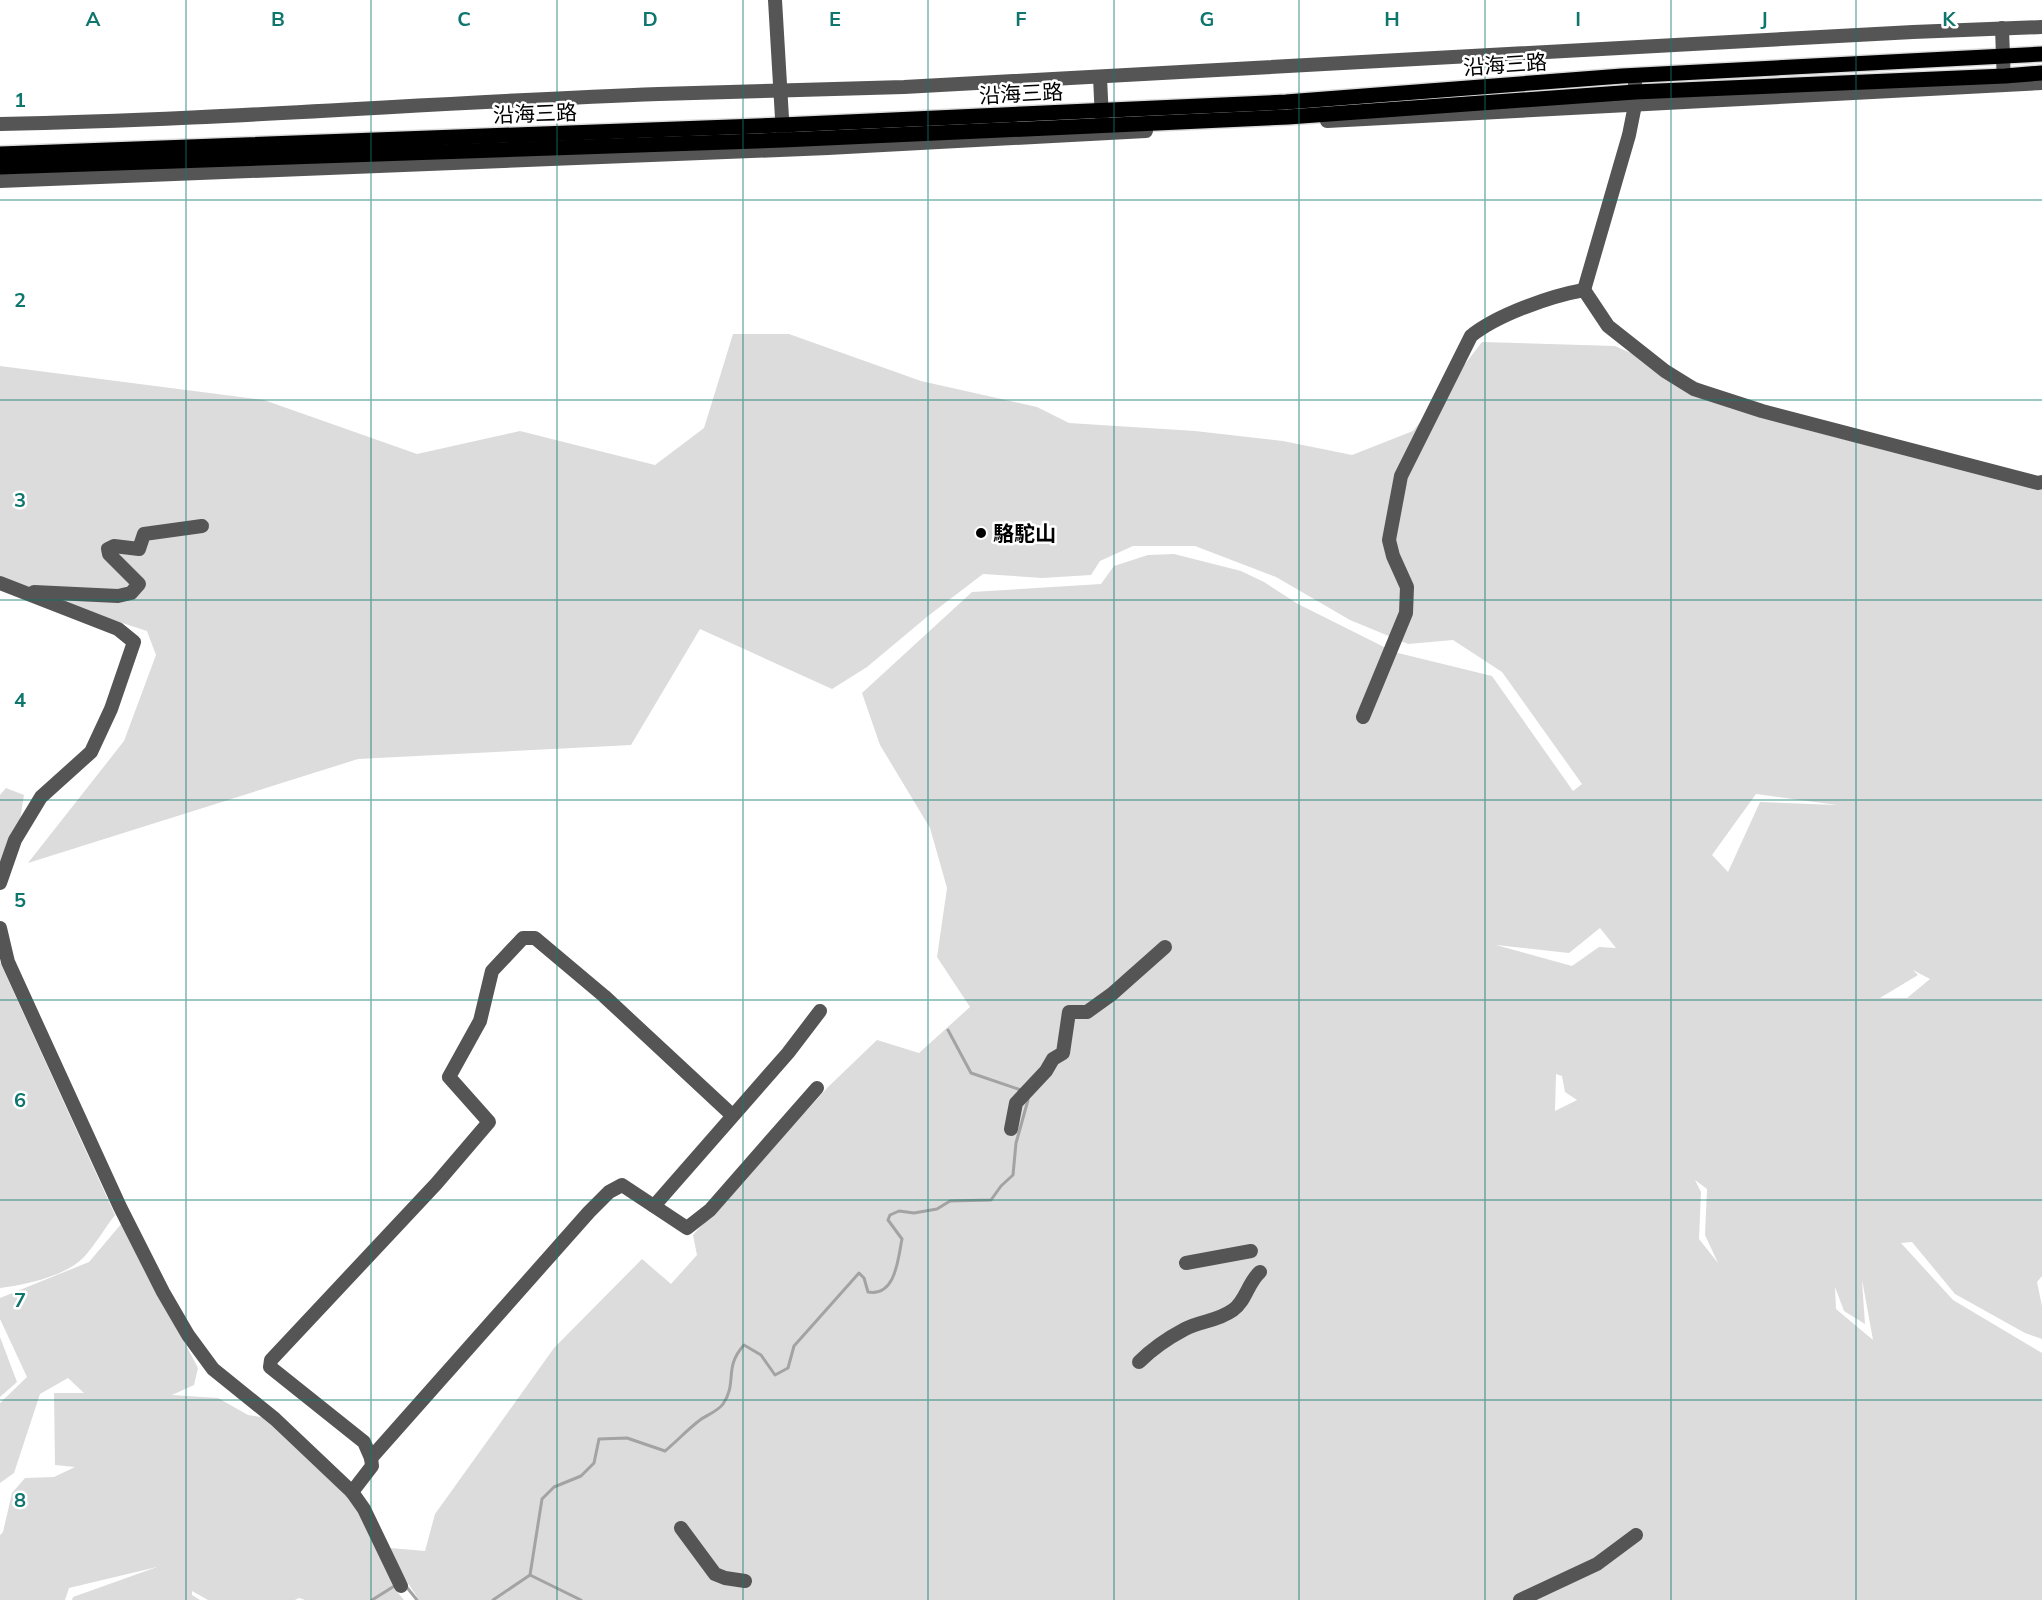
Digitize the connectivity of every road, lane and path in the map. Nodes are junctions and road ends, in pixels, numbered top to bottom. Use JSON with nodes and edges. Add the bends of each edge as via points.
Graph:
{"nodes":[{"id":1,"x":775,"y":0,"type":"edge"},
{"id":2,"x":2042,"y":27,"type":"edge"},
{"id":3,"x":2002,"y":28,"type":"junction"},
{"id":4,"x":2042,"y":54,"type":"edge"},
{"id":5,"x":2004,"y":57,"type":"junction"},
{"id":6,"x":2042,"y":73,"type":"edge"},
{"id":7,"x":1635,"y":75,"type":"junction"},
{"id":8,"x":1100,"y":78,"type":"junction"},
{"id":9,"x":2004,"y":81,"type":"junction"},
{"id":10,"x":2042,"y":83,"type":"edge"},
{"id":11,"x":779,"y":92,"type":"junction"},
{"id":12,"x":1635,"y":99,"type":"junction"},
{"id":13,"x":265,"y":114,"type":"junction"},
{"id":14,"x":1102,"y":123,"type":"junction"},
{"id":15,"x":0,"y":124,"type":"edge"},
{"id":16,"x":0,"y":129,"type":"edge"},
{"id":17,"x":972,"y":129,"type":"junction"},
{"id":18,"x":783,"y":138,"type":"junction"},
{"id":19,"x":716,"y":141,"type":"junction"},
{"id":20,"x":597,"y":145,"type":"junction"},
{"id":21,"x":496,"y":149,"type":"junction"},
{"id":22,"x":417,"y":152,"type":"junction"},
{"id":23,"x":0,"y":154,"type":"edge"},
{"id":24,"x":330,"y":155,"type":"junction"},
{"id":25,"x":0,"y":167,"type":"edge"},
{"id":26,"x":0,"y":181,"type":"edge"},
{"id":27,"x":1584,"y":290,"type":"junction"},
{"id":28,"x":2042,"y":482,"type":"edge"},
{"id":29,"x":202,"y":526,"type":"dead end"},
{"id":30,"x":0,"y":583,"type":"edge"},
{"id":31,"x":20,"y":591,"type":"junction"},
{"id":32,"x":1363,"y":717,"type":"dead end"},
{"id":33,"x":0,"y":883,"type":"edge"},
{"id":34,"x":0,"y":928,"type":"edge"},
{"id":35,"x":1165,"y":947,"type":"dead end"},
{"id":36,"x":820,"y":1011,"type":"dead end"},
{"id":37,"x":818,"y":1088,"type":"dead end"},
{"id":38,"x":732,"y":1115,"type":"junction"},
{"id":39,"x":1011,"y":1129,"type":"dead end"},
{"id":40,"x":654,"y":1206,"type":"junction"},
{"id":41,"x":1251,"y":1251,"type":"dead end"},
{"id":42,"x":1186,"y":1263,"type":"dead end"},
{"id":43,"x":1260,"y":1272,"type":"dead end"},
{"id":44,"x":1139,"y":1362,"type":"dead end"},
{"id":45,"x":371,"y":1458,"type":"junction"},
{"id":46,"x":352,"y":1492,"type":"junction"},
{"id":47,"x":681,"y":1528,"type":"dead end"},
{"id":48,"x":1636,"y":1535,"type":"dead end"},
{"id":49,"x":746,"y":1581,"type":"dead end"},
{"id":50,"x":399,"y":1582,"type":"dead end"},
{"id":51,"x":1520,"y":1600,"type":"edge"}],
"edges":[{"from":1,"to":11,"type":"street"},
{"from":2,"to":3,"type":"street","name":"沿海三路"},
{"from":3,"to":5,"type":"street"},
{"from":3,"to":8,"type":"street","name":"沿海三路"},
{"from":4,"to":5,"type":"main road","name":"沿海三路"},
{"from":5,"to":7,"type":"main road","name":"沿海三路"},
{"from":5,"to":9,"type":"street"},
{"from":6,"to":9,"type":"main road","name":"沿海三路"},
{"from":7,"to":12,"type":"street"},
{"from":7,"to":14,"type":"main road","name":"沿海三路","via":[[1286,102]]},
{"from":8,"to":11,"type":"street","name":"沿海三路"},
{"from":8,"to":14,"type":"street"},
{"from":9,"to":10,"type":"street","name":"沿海三路"},
{"from":9,"to":12,"type":"main road","name":"沿海三路"},
{"from":11,"to":13,"type":"street","name":"沿海三路","via":[[659,94]]},
{"from":11,"to":18,"type":"street"},
{"from":12,"to":14,"type":"main road","name":"沿海三路"},
{"from":12,"to":27,"type":"street","via":[[1629,135]]},
{"from":13,"to":15,"type":"street","name":"沿海三路"},
{"from":13,"to":16,"type":"street","name":"沿海三路","via":[[253,120]]},
{"from":14,"to":17,"type":"main road","name":"沿海三路"},
{"from":14,"to":17,"type":"street","name":"沿海三路"},
{"from":17,"to":18,"type":"main road","name":"沿海三路"},
{"from":17,"to":18,"type":"street","name":"沿海三路"},
{"from":18,"to":19,"type":"main road","name":"沿海三路"},
{"from":18,"to":19,"type":"street","name":"沿海三路"},
{"from":19,"to":20,"type":"main road","name":"沿海三路"},
{"from":19,"to":20,"type":"street","name":"沿海三路"},
{"from":20,"to":21,"type":"main road","name":"沿海三路"},
{"from":20,"to":21,"type":"street","name":"沿海三路"},
{"from":21,"to":22,"type":"main road","name":"沿海三路"},
{"from":21,"to":22,"type":"street","name":"沿海三路"},
{"from":22,"to":24,"type":"main road","name":"沿海三路"},
{"from":22,"to":24,"type":"street","name":"沿海三路"},
{"from":23,"to":24,"type":"main road","name":"沿海三路"},
{"from":24,"to":25,"type":"main road","name":"沿海三路"},
{"from":24,"to":26,"type":"street","name":"沿海三路"},
{"from":27,"to":28,"type":"street","via":[[1608,327],[1694,389],[1762,411]]},
{"from":27,"to":32,"type":"street","via":[[1485,325],[1471,336],[1401,476],[1389,540],[1407,587],[1406,613]]},
{"from":29,"to":31,"type":"street","via":[[144,534],[139,549],[108,549],[139,584],[131,593],[118,596]]},
{"from":30,"to":31,"type":"street"},
{"from":31,"to":33,"type":"street","via":[[118,629],[134,642],[91,752],[41,797],[15,840]]},
{"from":34,"to":46,"type":"street","via":[[8,962],[120,1208],[188,1335],[213,1369],[275,1419]]},
{"from":35,"to":39,"type":"street","via":[[1087,1012],[1069,1012],[1063,1053],[1053,1059],[1016,1103]]},
{"from":36,"to":38,"type":"street"},
{"from":37,"to":40,"type":"street","via":[[710,1210],[687,1228]]},
{"from":38,"to":40,"type":"street"},
{"from":38,"to":45,"type":"street","via":[[604,996],[535,938],[523,938],[492,971],[480,1022],[450,1077],[489,1122],[271,1360],[270,1367],[364,1442]]},
{"from":40,"to":45,"type":"street","via":[[622,1185],[609,1192]]},
{"from":41,"to":42,"type":"street"},
{"from":43,"to":44,"type":"street","via":[[1237,1307],[1221,1318],[1185,1329],[1155,1346]]},
{"from":45,"to":46,"type":"street","via":[[372,1466]]},
{"from":46,"to":50,"type":"street"},
{"from":47,"to":49,"type":"street","via":[[715,1574]]},
{"from":48,"to":51,"type":"street","via":[[1597,1564]]}]}
